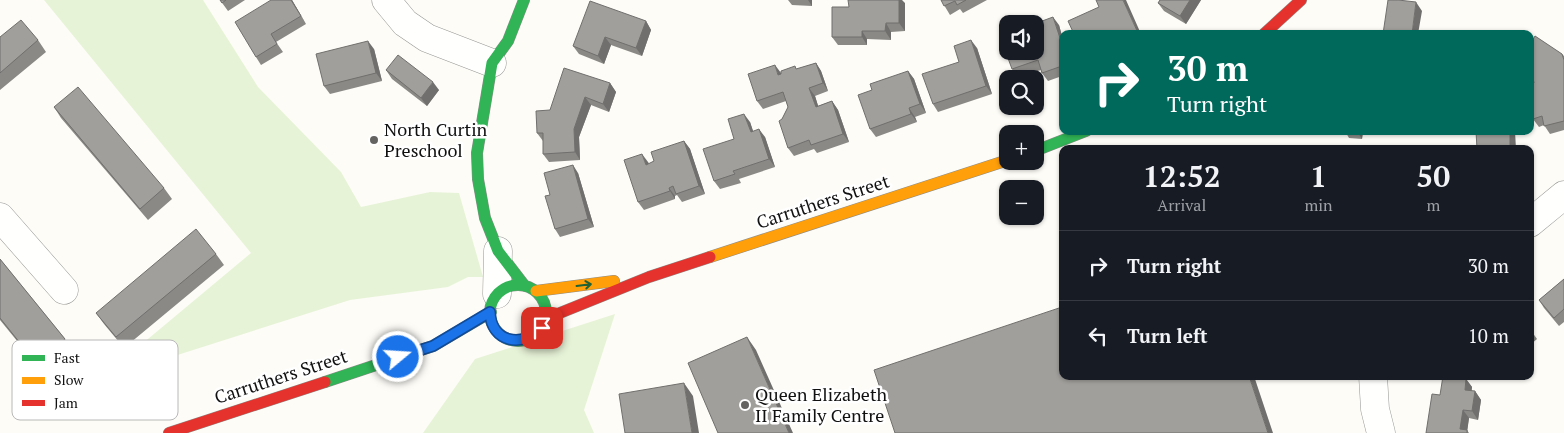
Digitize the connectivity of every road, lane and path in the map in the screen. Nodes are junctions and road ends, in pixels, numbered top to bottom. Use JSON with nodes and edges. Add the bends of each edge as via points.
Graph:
{"nodes":[{"id":1,"x":386,"y":0,"type":"edge"},
{"id":2,"x":524,"y":0,"type":"edge"},
{"id":3,"x":1301,"y":0,"type":"edge"},
{"id":4,"x":1268,"y":30,"type":"edge"},
{"id":5,"x":492,"y":63,"type":"junction"},
{"id":6,"x":1076,"y":135,"type":"edge"},
{"id":7,"x":1044,"y":147,"type":"edge"},
{"id":8,"x":999,"y":163,"type":"edge"},
{"id":9,"x":1564,"y":195,"type":"edge"},
{"id":10,"x":0,"y":217,"type":"edge"},
{"id":11,"x":1534,"y":219,"type":"edge"},
{"id":12,"x":498,"y":251,"type":"junction"},
{"id":13,"x":649,"y":277,"type":"junction"},
{"id":14,"x":524,"y":285,"type":"junction"},
{"id":15,"x":64,"y":290,"type":"dead end"},
{"id":16,"x":536,"y":291,"type":"junction"},
{"id":17,"x":494,"y":303,"type":"junction"},
{"id":18,"x":545,"y":319,"type":"junction"},
{"id":19,"x":508,"y":339,"type":"junction"},
{"id":20,"x":490,"y":340,"type":"dead end"},
{"id":21,"x":461,"y":343,"type":"dead end"},
{"id":22,"x":433,"y":346,"type":"junction"},
{"id":23,"x":1373,"y":380,"type":"edge"},
{"id":24,"x":169,"y":433,"type":"edge"},
{"id":25,"x":1381,"y":433,"type":"edge"}],
"edges":[{"from":1,"to":5,"type":"street","via":[[405,23],[426,38]]},
{"from":2,"to":5,"type":"main road","via":[[508,42]]},
{"from":3,"to":4,"type":"main road"},
{"from":5,"to":12,"type":"main road","via":[[477,153],[485,218]]},
{"from":6,"to":7,"type":"main road"},
{"from":8,"to":13,"type":"main road","name":"Carruthers Street"},
{"from":9,"to":11,"type":"street"},
{"from":10,"to":15,"type":"street"},
{"from":12,"to":14,"type":"main road"},
{"from":12,"to":17,"type":"street"},
{"from":16,"to":13,"type":"main road","name":"Carruthers Street","one_way":true},
{"from":13,"to":18,"type":"main road","name":"Carruthers Street"},
{"from":14,"to":16,"type":"main road"},
{"from":14,"to":17,"type":"main road","via":[[505,288]]},
{"from":16,"to":18,"type":"main road","via":[[545,306]]},
{"from":17,"to":19,"type":"main road","via":[[496,329]]},
{"from":17,"to":22,"type":"main road","name":"Carruthers Street"},
{"from":18,"to":19,"type":"main road","via":[[542,328],[527,339]]},
{"from":19,"to":20,"type":"main road"},
{"from":21,"to":22,"type":"main road","name":"Carruthers Street"},
{"from":22,"to":24,"type":"main road","name":"Carruthers Street"},
{"from":23,"to":25,"type":"street","via":[[1375,410]]}]}
